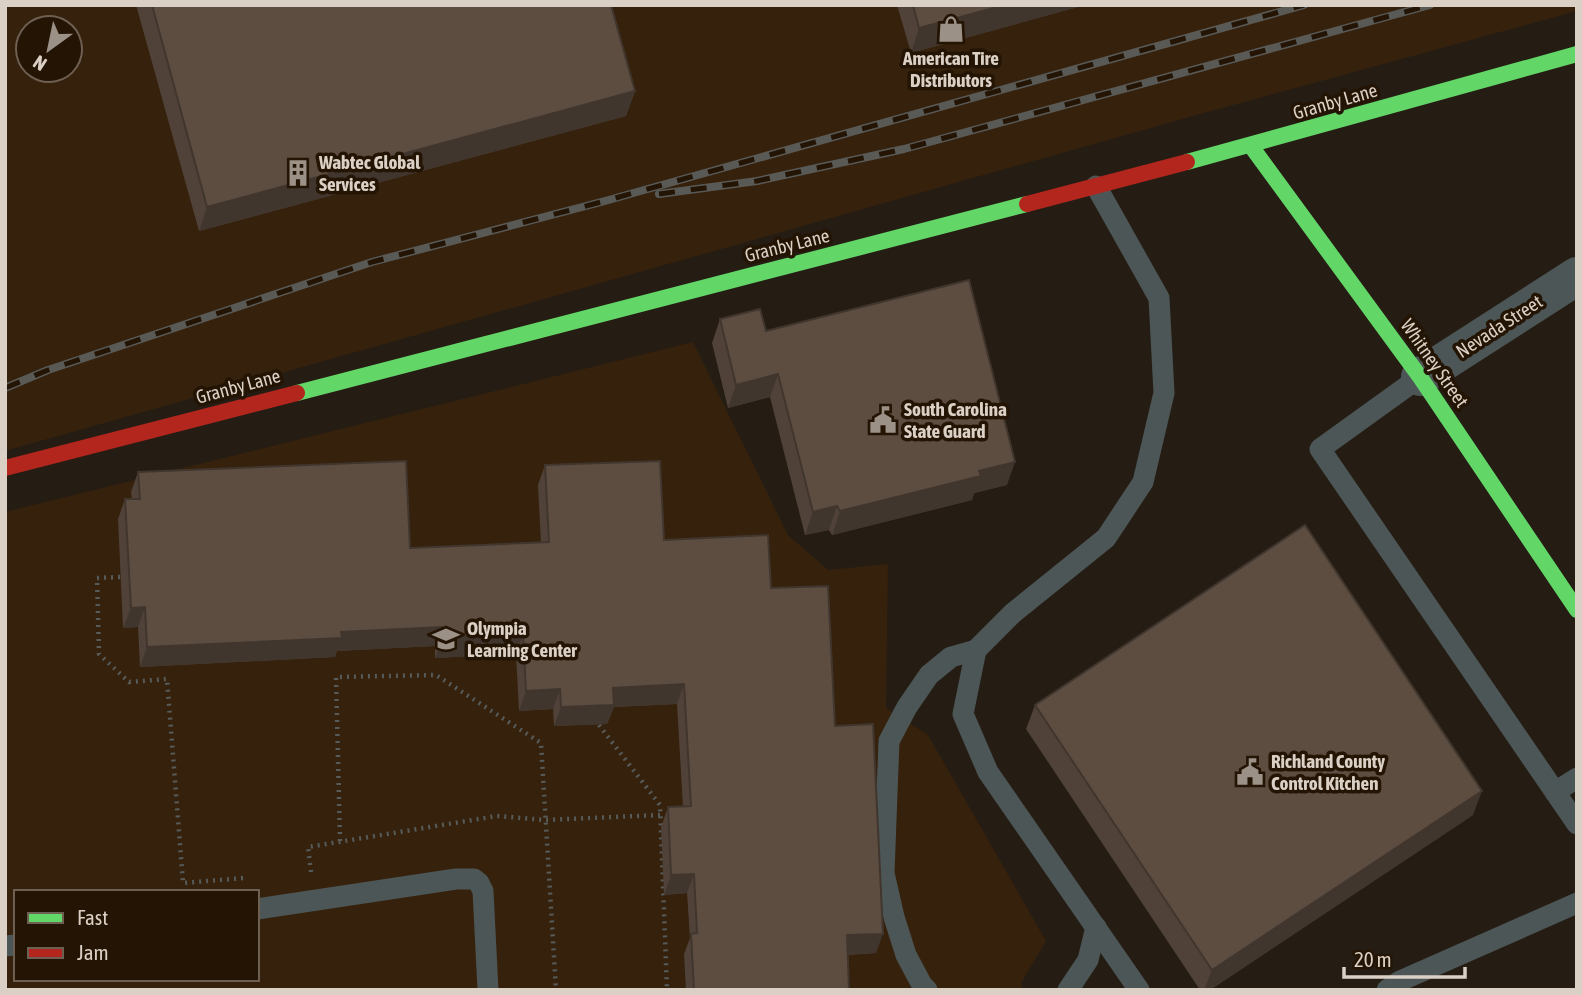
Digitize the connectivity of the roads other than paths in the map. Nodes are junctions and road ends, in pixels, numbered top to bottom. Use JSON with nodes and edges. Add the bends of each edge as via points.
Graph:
{"nodes":[{"id":1,"x":1577,"y":54,"type":"edge"},
{"id":2,"x":1251,"y":146,"type":"junction"},
{"id":3,"x":1096,"y":186,"type":"junction"},
{"id":4,"x":1577,"y":276,"type":"edge"},
{"id":5,"x":1420,"y":377,"type":"junction"},
{"id":6,"x":5,"y":468,"type":"edge"},
{"id":7,"x":1577,"y":610,"type":"edge"},
{"id":8,"x":976,"y":650,"type":"junction"},
{"id":9,"x":1577,"y":778,"type":"edge"},
{"id":10,"x":1555,"y":792,"type":"junction"},
{"id":11,"x":1577,"y":824,"type":"edge"},
{"id":12,"x":1577,"y":903,"type":"edge"},
{"id":13,"x":259,"y":909,"type":"edge"},
{"id":14,"x":1096,"y":927,"type":"junction"},
{"id":15,"x":488,"y":990,"type":"edge"},
{"id":16,"x":927,"y":990,"type":"edge"},
{"id":17,"x":1068,"y":990,"type":"edge"},
{"id":18,"x":1139,"y":990,"type":"edge"},
{"id":19,"x":1387,"y":990,"type":"edge"}],
"edges":[{"from":1,"to":2,"type":"street","name":"Granby Lane"},
{"from":2,"to":3,"type":"street","name":"Granby Lane"},
{"from":2,"to":5,"type":"street","name":"Whitney Street"},
{"from":3,"to":6,"type":"street","name":"Granby Lane"},
{"from":3,"to":8,"type":"lane","via":[[1159,298],[1164,393],[1143,482],[1106,538],[1013,613]]},
{"from":4,"to":5,"type":"street","name":"Nevada Street"},
{"from":5,"to":7,"type":"street","name":"Whitney Street"},
{"from":5,"to":10,"type":"lane","via":[[1320,449]]},
{"from":8,"to":14,"type":"lane","via":[[963,714],[988,772]]},
{"from":8,"to":16,"type":"lane","via":[[951,657],[929,675],[889,741],[884,873],[906,955]]},
{"from":9,"to":10,"type":"lane"},
{"from":10,"to":11,"type":"lane"},
{"from":12,"to":19,"type":"lane"},
{"from":13,"to":15,"type":"lane","via":[[474,879],[483,891]]},
{"from":14,"to":17,"type":"lane","via":[[1088,960]]},
{"from":14,"to":18,"type":"lane"}]}
